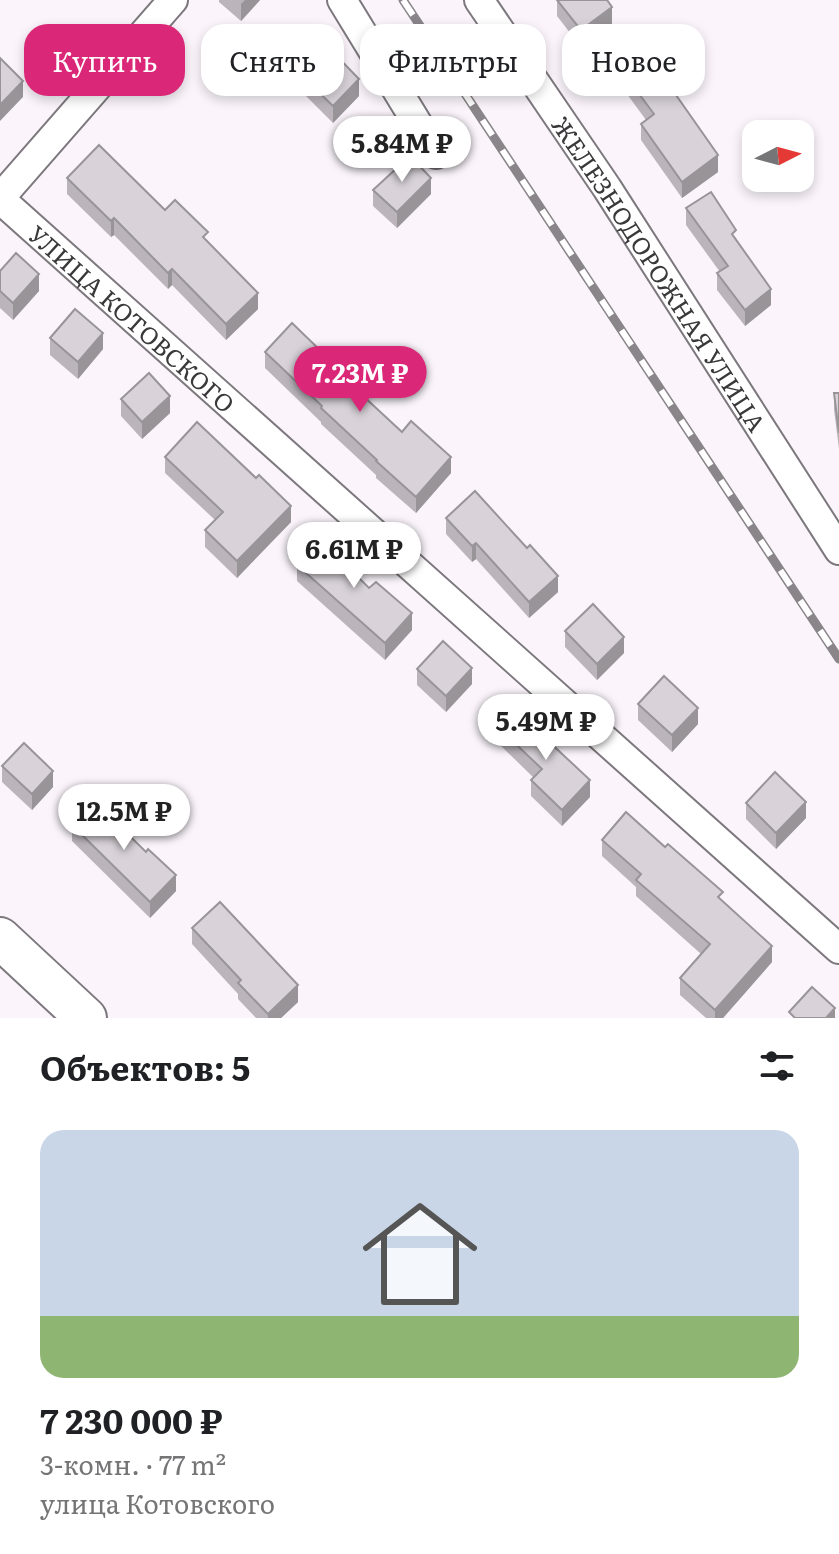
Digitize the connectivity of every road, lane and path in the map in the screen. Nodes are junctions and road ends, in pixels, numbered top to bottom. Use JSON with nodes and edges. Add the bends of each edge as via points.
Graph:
{"nodes":[{"id":1,"x":173,"y":0,"type":"edge"},
{"id":2,"x":342,"y":0,"type":"edge"},
{"id":3,"x":479,"y":0,"type":"edge"},
{"id":4,"x":436,"y":154,"type":"dead end"},
{"id":5,"x":0,"y":198,"type":"edge"},
{"id":6,"x":839,"y":550,"type":"edge"},
{"id":7,"x":0,"y":938,"type":"edge"},
{"id":8,"x":839,"y":949,"type":"edge"},
{"id":9,"x":86,"y":1018,"type":"edge"}],
"edges":[{"from":1,"to":5,"type":"street"},
{"from":2,"to":4,"type":"street"},
{"from":3,"to":6,"type":"street","name":"ЖЕЛЕЗНОДОРОЖНАЯ УЛИЦА","via":[[607,188]]},
{"from":5,"to":8,"type":"street","name":"УЛИЦА КОТОВСКОГО"},
{"from":7,"to":9,"type":"main road"}]}
